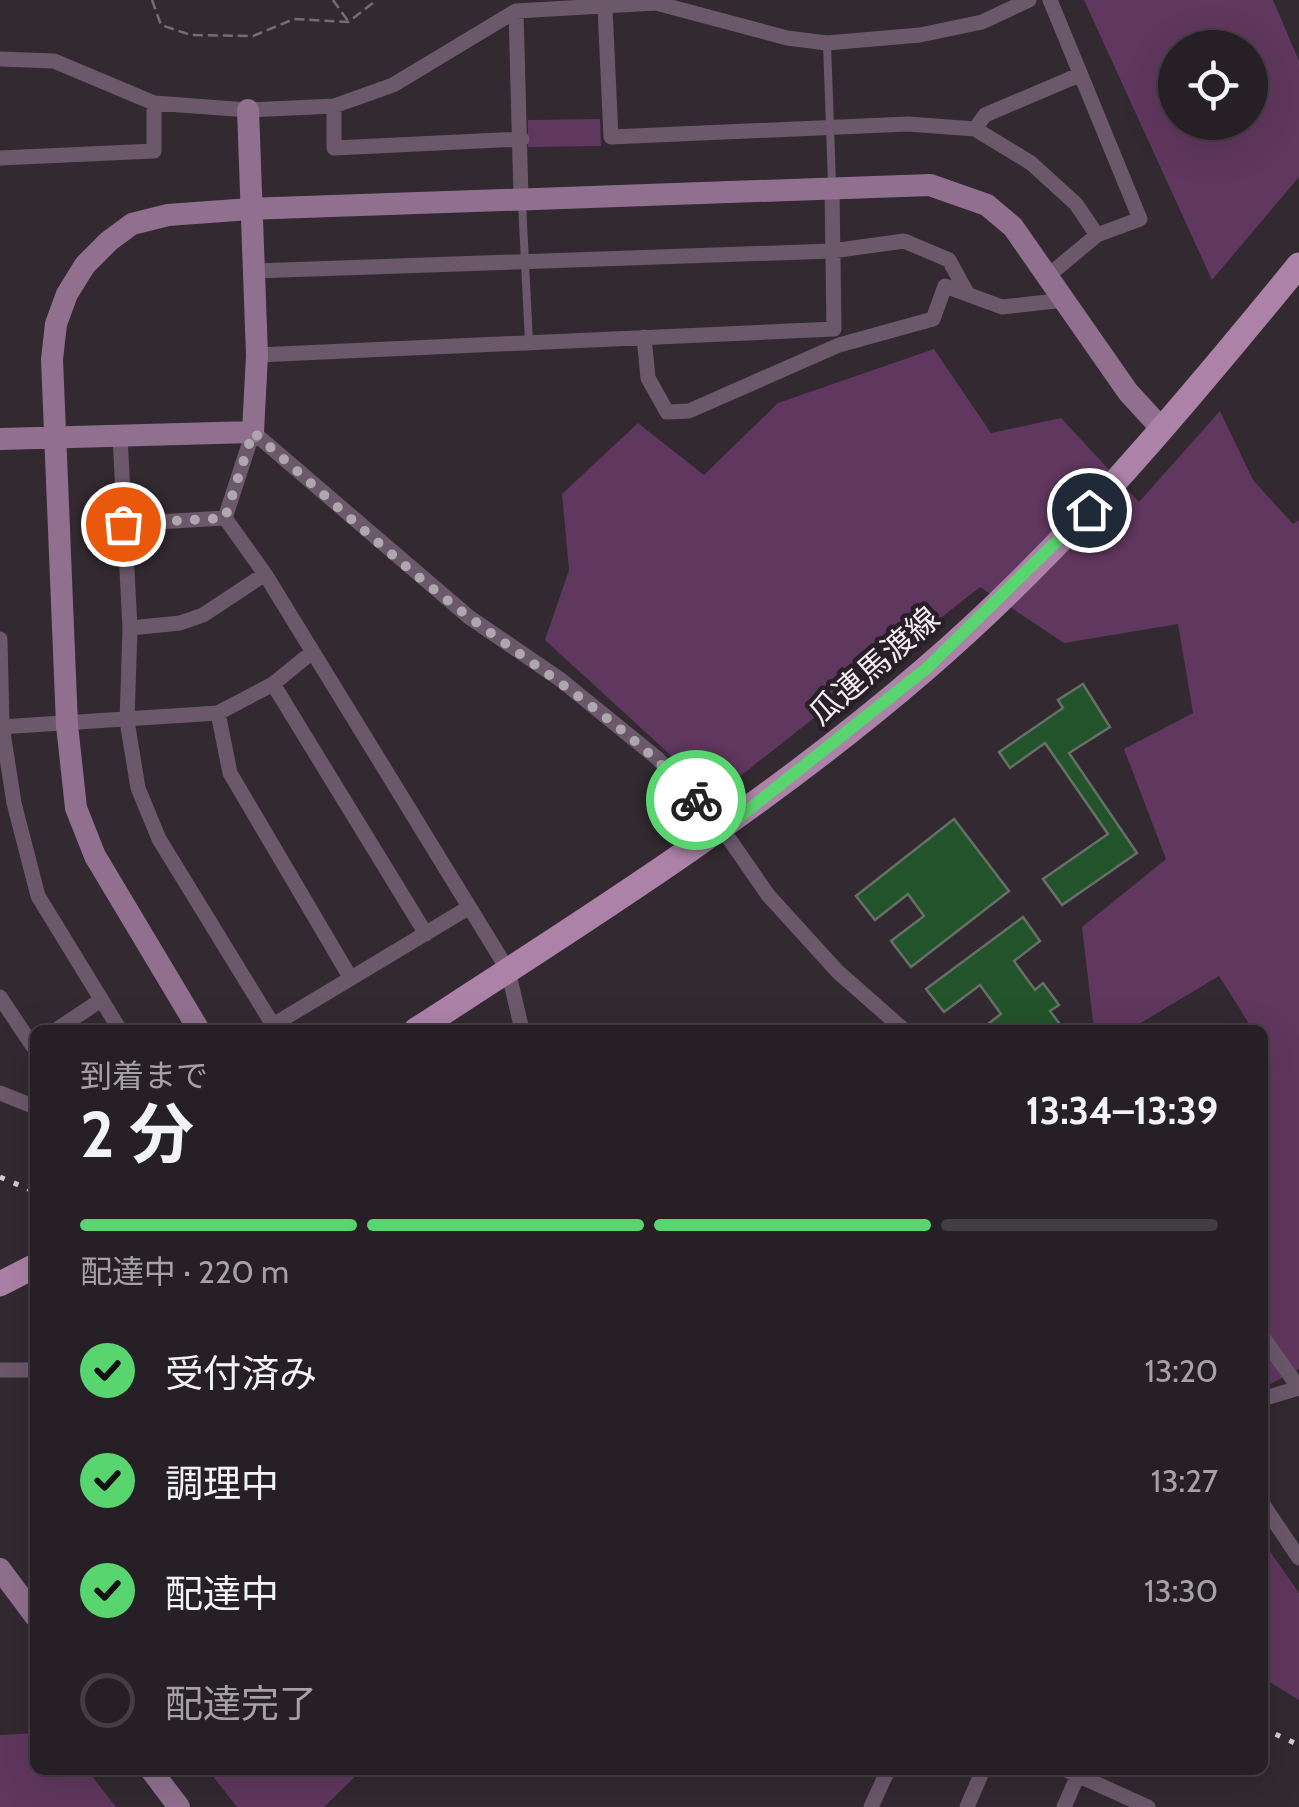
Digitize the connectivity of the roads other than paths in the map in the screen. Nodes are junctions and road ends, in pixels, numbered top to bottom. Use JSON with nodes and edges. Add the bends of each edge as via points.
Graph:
{"nodes":[{"id":1,"x":1029,"y":0,"type":"edge"},
{"id":2,"x":1050,"y":0,"type":"edge"},
{"id":3,"x":605,"y":8,"type":"junction"},
{"id":4,"x":516,"y":11,"type":"junction"},
{"id":5,"x":827,"y":43,"type":"junction"},
{"id":6,"x":0,"y":59,"type":"edge"},
{"id":7,"x":1080,"y":76,"type":"junction"},
{"id":8,"x":154,"y":103,"type":"junction"},
{"id":9,"x":334,"y":106,"type":"junction"},
{"id":10,"x":248,"y":110,"type":"junction"},
{"id":11,"x":827,"y":128,"type":"junction"},
{"id":12,"x":975,"y":129,"type":"junction"},
{"id":13,"x":522,"y":139,"type":"junction"},
{"id":14,"x":0,"y":158,"type":"edge"},
{"id":15,"x":832,"y":189,"type":"junction"},
{"id":16,"x":522,"y":198,"type":"junction"},
{"id":17,"x":250,"y":209,"type":"junction"},
{"id":18,"x":1097,"y":235,"type":"junction"},
{"id":19,"x":832,"y":251,"type":"junction"},
{"id":20,"x":525,"y":260,"type":"junction"},
{"id":21,"x":1299,"y":265,"type":"edge"},
{"id":22,"x":253,"y":270,"type":"junction"},
{"id":23,"x":1049,"y":276,"type":"junction"},
{"id":24,"x":967,"y":293,"type":"junction"},
{"id":25,"x":1065,"y":300,"type":"junction"},
{"id":26,"x":644,"y":338,"type":"junction"},
{"id":27,"x":529,"y":342,"type":"junction"},
{"id":28,"x":256,"y":355,"type":"junction"},
{"id":29,"x":1162,"y":428,"type":"junction"},
{"id":30,"x":253,"y":432,"type":"junction"},
{"id":31,"x":120,"y":436,"type":"junction"},
{"id":32,"x":0,"y":439,"type":"edge"},
{"id":33,"x":54,"y":439,"type":"junction"},
{"id":34,"x":225,"y":518,"type":"junction"},
{"id":35,"x":123,"y":524,"type":"junction"},
{"id":36,"x":266,"y":574,"type":"junction"},
{"id":37,"x":130,"y":628,"type":"junction"},
{"id":38,"x":0,"y":639,"type":"edge"},
{"id":39,"x":312,"y":653,"type":"junction"},
{"id":40,"x":272,"y":684,"type":"junction"},
{"id":41,"x":218,"y":713,"type":"junction"},
{"id":42,"x":127,"y":721,"type":"junction"},
{"id":43,"x":66,"y":725,"type":"junction"},
{"id":44,"x":1,"y":726,"type":"edge"},
{"id":45,"x":723,"y":830,"type":"junction"},
{"id":46,"x":468,"y":908,"type":"junction"},
{"id":47,"x":426,"y":934,"type":"junction"},
{"id":48,"x":508,"y":970,"type":"junction"},
{"id":49,"x":350,"y":977,"type":"junction"},
{"id":50,"x":0,"y":997,"type":"edge"},
{"id":51,"x":101,"y":1000,"type":"junction"},
{"id":52,"x":64,"y":1025,"type":"edge"},
{"id":53,"x":117,"y":1025,"type":"edge"},
{"id":54,"x":195,"y":1025,"type":"edge"},
{"id":55,"x":424,"y":1025,"type":"edge"},
{"id":56,"x":521,"y":1025,"type":"edge"},
{"id":57,"x":898,"y":1025,"type":"edge"},
{"id":58,"x":30,"y":1043,"type":"edge"},
{"id":59,"x":0,"y":1093,"type":"edge"},
{"id":60,"x":30,"y":1105,"type":"edge"},
{"id":61,"x":30,"y":1269,"type":"edge"},
{"id":62,"x":0,"y":1284,"type":"edge"},
{"id":63,"x":1268,"y":1344,"type":"edge"},
{"id":64,"x":0,"y":1370,"type":"edge"},
{"id":65,"x":30,"y":1370,"type":"edge"},
{"id":66,"x":1299,"y":1388,"type":"edge"},
{"id":67,"x":1268,"y":1398,"type":"edge"},
{"id":68,"x":1268,"y":1512,"type":"edge"},
{"id":69,"x":1299,"y":1558,"type":"edge"},
{"id":70,"x":0,"y":1569,"type":"edge"},
{"id":71,"x":30,"y":1609,"type":"edge"},
{"id":72,"x":155,"y":1775,"type":"edge"},
{"id":73,"x":886,"y":1775,"type":"edge"},
{"id":74,"x":981,"y":1775,"type":"edge"},
{"id":75,"x":1072,"y":1775,"type":"edge"},
{"id":76,"x":1076,"y":1775,"type":"edge"},
{"id":77,"x":179,"y":1807,"type":"edge"},
{"id":78,"x":871,"y":1807,"type":"edge"},
{"id":79,"x":967,"y":1807,"type":"edge"},
{"id":80,"x":1064,"y":1807,"type":"edge"},
{"id":81,"x":1148,"y":1807,"type":"edge"}],
"edges":[{"from":1,"to":5,"type":"street","via":[[982,22]]},
{"from":2,"to":7,"type":"street"},
{"from":3,"to":4,"type":"street"},
{"from":3,"to":5,"type":"street","via":[[656,4]]},
{"from":3,"to":11,"type":"street","via":[[610,137]]},
{"from":4,"to":9,"type":"street","via":[[393,85]]},
{"from":4,"to":13,"type":"street"},
{"from":5,"to":11,"type":"lane"},
{"from":6,"to":8,"type":"street","via":[[54,61]]},
{"from":7,"to":12,"type":"street","via":[[984,115]]},
{"from":7,"to":18,"type":"street","via":[[1140,219]]},
{"from":8,"to":10,"type":"street"},
{"from":8,"to":14,"type":"street","via":[[154,150]]},
{"from":9,"to":10,"type":"street"},
{"from":9,"to":13,"type":"street","via":[[334,148]]},
{"from":10,"to":17,"type":"street"},
{"from":11,"to":12,"type":"street"},
{"from":11,"to":15,"type":"lane"},
{"from":12,"to":18,"type":"street","via":[[1031,164],[1076,204]]},
{"from":13,"to":16,"type":"street"},
{"from":15,"to":16,"type":"street"},
{"from":15,"to":19,"type":"street"},
{"from":15,"to":23,"type":"street","via":[[930,185],[957,193],[986,205],[1013,228]]},
{"from":16,"to":17,"type":"street"},
{"from":16,"to":20,"type":"lane"},
{"from":17,"to":22,"type":"street"},
{"from":17,"to":33,"type":"street","via":[[132,224],[86,266],[56,324]]},
{"from":18,"to":23,"type":"street"},
{"from":19,"to":20,"type":"street"},
{"from":19,"to":24,"type":"street","via":[[904,241],[949,260]]},
{"from":19,"to":26,"type":"street","via":[[834,330]]},
{"from":20,"to":22,"type":"street"},
{"from":20,"to":27,"type":"lane"},
{"from":21,"to":29,"type":"main road","name":"瓜連馬渡線"},
{"from":22,"to":28,"type":"street"},
{"from":23,"to":25,"type":"street"},
{"from":24,"to":25,"type":"street","via":[[1002,308]]},
{"from":24,"to":26,"type":"street","via":[[945,286],[933,319],[839,345],[688,411],[666,412],[648,378]]},
{"from":25,"to":29,"type":"street","via":[[1128,392]]},
{"from":26,"to":27,"type":"street"},
{"from":27,"to":28,"type":"street"},
{"from":28,"to":30,"type":"street"},
{"from":29,"to":45,"type":"main road","name":"瓜連馬渡線","via":[[1062,538],[927,668]]},
{"from":30,"to":31,"type":"street"},
{"from":30,"to":34,"type":"street"},
{"from":30,"to":45,"type":"street","via":[[469,617],[562,680],[658,758]]},
{"from":31,"to":33,"type":"street"},
{"from":31,"to":35,"type":"street"},
{"from":32,"to":33,"type":"street"},
{"from":33,"to":43,"type":"street"},
{"from":34,"to":35,"type":"street"},
{"from":34,"to":36,"type":"street"},
{"from":35,"to":37,"type":"street"},
{"from":36,"to":37,"type":"street","via":[[203,615]]},
{"from":36,"to":39,"type":"street"},
{"from":37,"to":42,"type":"street"},
{"from":38,"to":44,"type":"street"},
{"from":39,"to":40,"type":"street"},
{"from":39,"to":46,"type":"street"},
{"from":40,"to":41,"type":"street"},
{"from":40,"to":47,"type":"street"},
{"from":41,"to":42,"type":"street"},
{"from":41,"to":49,"type":"street","via":[[230,773]]},
{"from":42,"to":43,"type":"street"},
{"from":42,"to":49,"type":"street","via":[[138,788],[159,839],[273,1025]]},
{"from":43,"to":44,"type":"street"},
{"from":43,"to":54,"type":"street","via":[[76,808],[96,856]]},
{"from":44,"to":51,"type":"street","via":[[38,896]]},
{"from":45,"to":48,"type":"main road","name":"瓜連馬渡線"},
{"from":45,"to":57,"type":"street","via":[[768,895],[838,972]]},
{"from":46,"to":47,"type":"street"},
{"from":46,"to":48,"type":"street"},
{"from":47,"to":49,"type":"street"},
{"from":48,"to":55,"type":"main road","name":"瓜連馬渡線"},
{"from":48,"to":56,"type":"street"},
{"from":50,"to":58,"type":"street"},
{"from":51,"to":52,"type":"street"},
{"from":51,"to":53,"type":"street"},
{"from":59,"to":60,"type":"street"},
{"from":61,"to":62,"type":"main road"},
{"from":63,"to":66,"type":"street"},
{"from":64,"to":65,"type":"street"},
{"from":66,"to":67,"type":"street"},
{"from":68,"to":69,"type":"street"},
{"from":70,"to":71,"type":"street"},
{"from":72,"to":77,"type":"street"},
{"from":73,"to":78,"type":"street"},
{"from":74,"to":79,"type":"street"},
{"from":75,"to":80,"type":"street"},
{"from":76,"to":81,"type":"street"}]}
